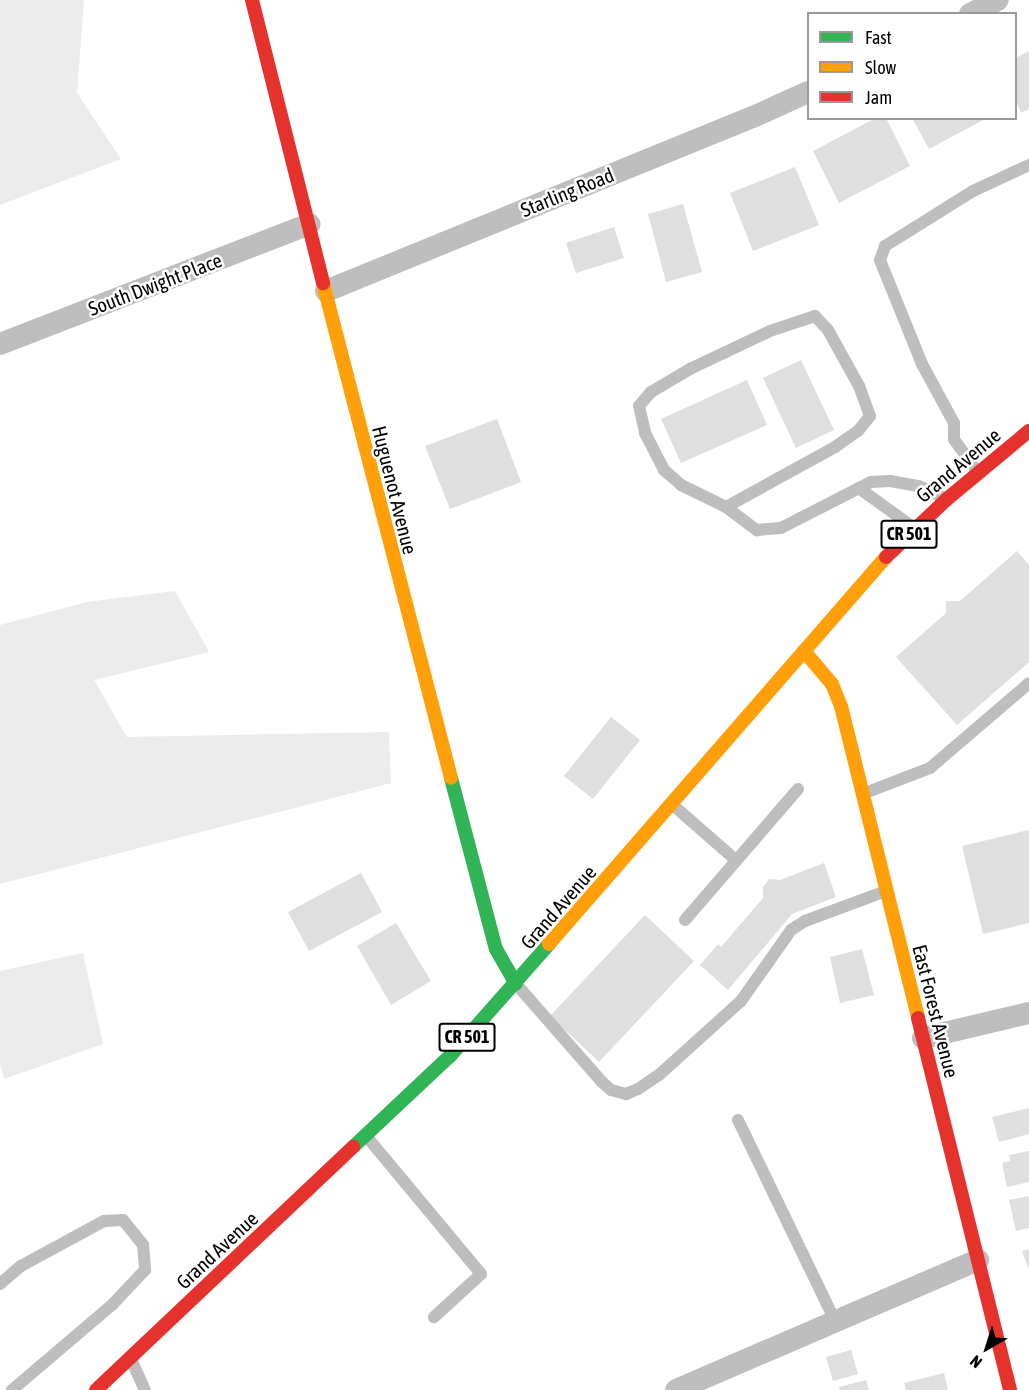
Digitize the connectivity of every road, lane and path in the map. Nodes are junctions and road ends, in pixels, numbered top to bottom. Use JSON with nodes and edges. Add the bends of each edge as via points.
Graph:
{"nodes":[{"id":1,"x":252,"y":0,"type":"edge"},
{"id":2,"x":998,"y":0,"type":"edge"},
{"id":3,"x":974,"y":12,"type":"edge"},
{"id":4,"x":807,"y":92,"type":"edge"},
{"id":5,"x":1029,"y":165,"type":"edge"},
{"id":6,"x":310,"y":224,"type":"junction"},
{"id":7,"x":326,"y":291,"type":"junction"},
{"id":8,"x":0,"y":344,"type":"edge"},
{"id":9,"x":1029,"y":431,"type":"edge"},
{"id":10,"x":978,"y":472,"type":"junction"},
{"id":11,"x":859,"y":488,"type":"junction"},
{"id":12,"x":946,"y":499,"type":"junction"},
{"id":13,"x":726,"y":507,"type":"junction"},
{"id":14,"x":914,"y":528,"type":"junction"},
{"id":15,"x":804,"y":651,"type":"junction"},
{"id":16,"x":1028,"y":686,"type":"edge"},
{"id":17,"x":798,"y":789,"type":"dead end"},
{"id":18,"x":862,"y":794,"type":"junction"},
{"id":19,"x":672,"y":805,"type":"junction"},
{"id":20,"x":736,"y":860,"type":"junction"},
{"id":21,"x":886,"y":890,"type":"junction"},
{"id":22,"x":685,"y":920,"type":"dead end"},
{"id":23,"x":516,"y":984,"type":"junction"},
{"id":24,"x":1029,"y":1013,"type":"edge"},
{"id":25,"x":923,"y":1038,"type":"junction"},
{"id":26,"x":738,"y":1120,"type":"dead end"},
{"id":27,"x":366,"y":1136,"type":"junction"},
{"id":28,"x":978,"y":1260,"type":"junction"},
{"id":29,"x":0,"y":1284,"type":"edge"},
{"id":30,"x":434,"y":1317,"type":"dead end"},
{"id":31,"x":836,"y":1323,"type":"junction"},
{"id":32,"x":130,"y":1358,"type":"junction"},
{"id":33,"x":12,"y":1390,"type":"edge"},
{"id":34,"x":96,"y":1390,"type":"edge"},
{"id":35,"x":146,"y":1390,"type":"edge"},
{"id":36,"x":676,"y":1390,"type":"edge"},
{"id":37,"x":1010,"y":1390,"type":"edge"}],
"edges":[{"from":1,"to":6,"type":"street","name":"Huguenot Avenue"},
{"from":2,"to":3,"type":"street"},
{"from":4,"to":7,"type":"street","name":"Starling Road"},
{"from":5,"to":10,"type":"lane","via":[[973,191],[885,246],[880,260],[922,364],[954,423],[954,440]]},
{"from":6,"to":7,"type":"street","name":"Huguenot Avenue"},
{"from":6,"to":8,"type":"street","name":"South Dwight Place"},
{"from":7,"to":23,"type":"street","name":"Huguenot Avenue","via":[[496,949]]},
{"from":9,"to":10,"type":"street","name":"Grand Avenue","number":"CR 501"},
{"from":10,"to":12,"type":"street","name":"Grand Avenue","number":"CR 501"},
{"from":11,"to":12,"type":"lane","via":[[871,482],[890,481],[919,486]]},
{"from":11,"to":13,"type":"lane","via":[[781,528],[758,530]]},
{"from":11,"to":14,"type":"lane"},
{"from":12,"to":14,"type":"street","name":"Grand Avenue","number":"CR 501"},
{"from":13,"to":13,"type":"lane","via":[[681,485],[664,470],[645,433],[639,406],[651,392],[690,369],[770,331],[814,316],[828,330],[859,386],[870,416],[858,431],[835,447]]},
{"from":14,"to":15,"type":"street","name":"Grand Avenue","number":"CR 501"},
{"from":15,"to":18,"type":"street","name":"East Forest Avenue","via":[[837,695]]},
{"from":15,"to":19,"type":"street","name":"Grand Avenue","number":"CR 501"},
{"from":16,"to":18,"type":"lane","via":[[930,768]]},
{"from":17,"to":20,"type":"lane"},
{"from":18,"to":21,"type":"street","name":"East Forest Avenue"},
{"from":19,"to":20,"type":"lane"},
{"from":19,"to":23,"type":"street","name":"Grand Avenue","number":"CR 501"},
{"from":20,"to":22,"type":"lane"},
{"from":21,"to":23,"type":"lane","via":[[791,930],[741,1001],[659,1075],[626,1094],[611,1090],[601,1081]]},
{"from":21,"to":25,"type":"street","name":"East Forest Avenue"},
{"from":23,"to":27,"type":"street","name":"Grand Avenue","number":"CR 501","via":[[450,1056]]},
{"from":24,"to":25,"type":"street"},
{"from":25,"to":28,"type":"street","name":"East Forest Avenue"},
{"from":26,"to":31,"type":"lane"},
{"from":27,"to":30,"type":"lane","via":[[481,1274]]},
{"from":27,"to":32,"type":"street","name":"Grand Avenue","number":"CR 501"},
{"from":28,"to":31,"type":"street"},
{"from":28,"to":37,"type":"street","name":"East Forest Avenue"},
{"from":29,"to":33,"type":"lane","via":[[21,1266],[104,1221],[123,1220],[143,1245],[145,1270],[113,1304]]},
{"from":31,"to":36,"type":"street"},
{"from":32,"to":34,"type":"street","name":"Grand Avenue","number":"CR 501"},
{"from":32,"to":35,"type":"lane"}]}
